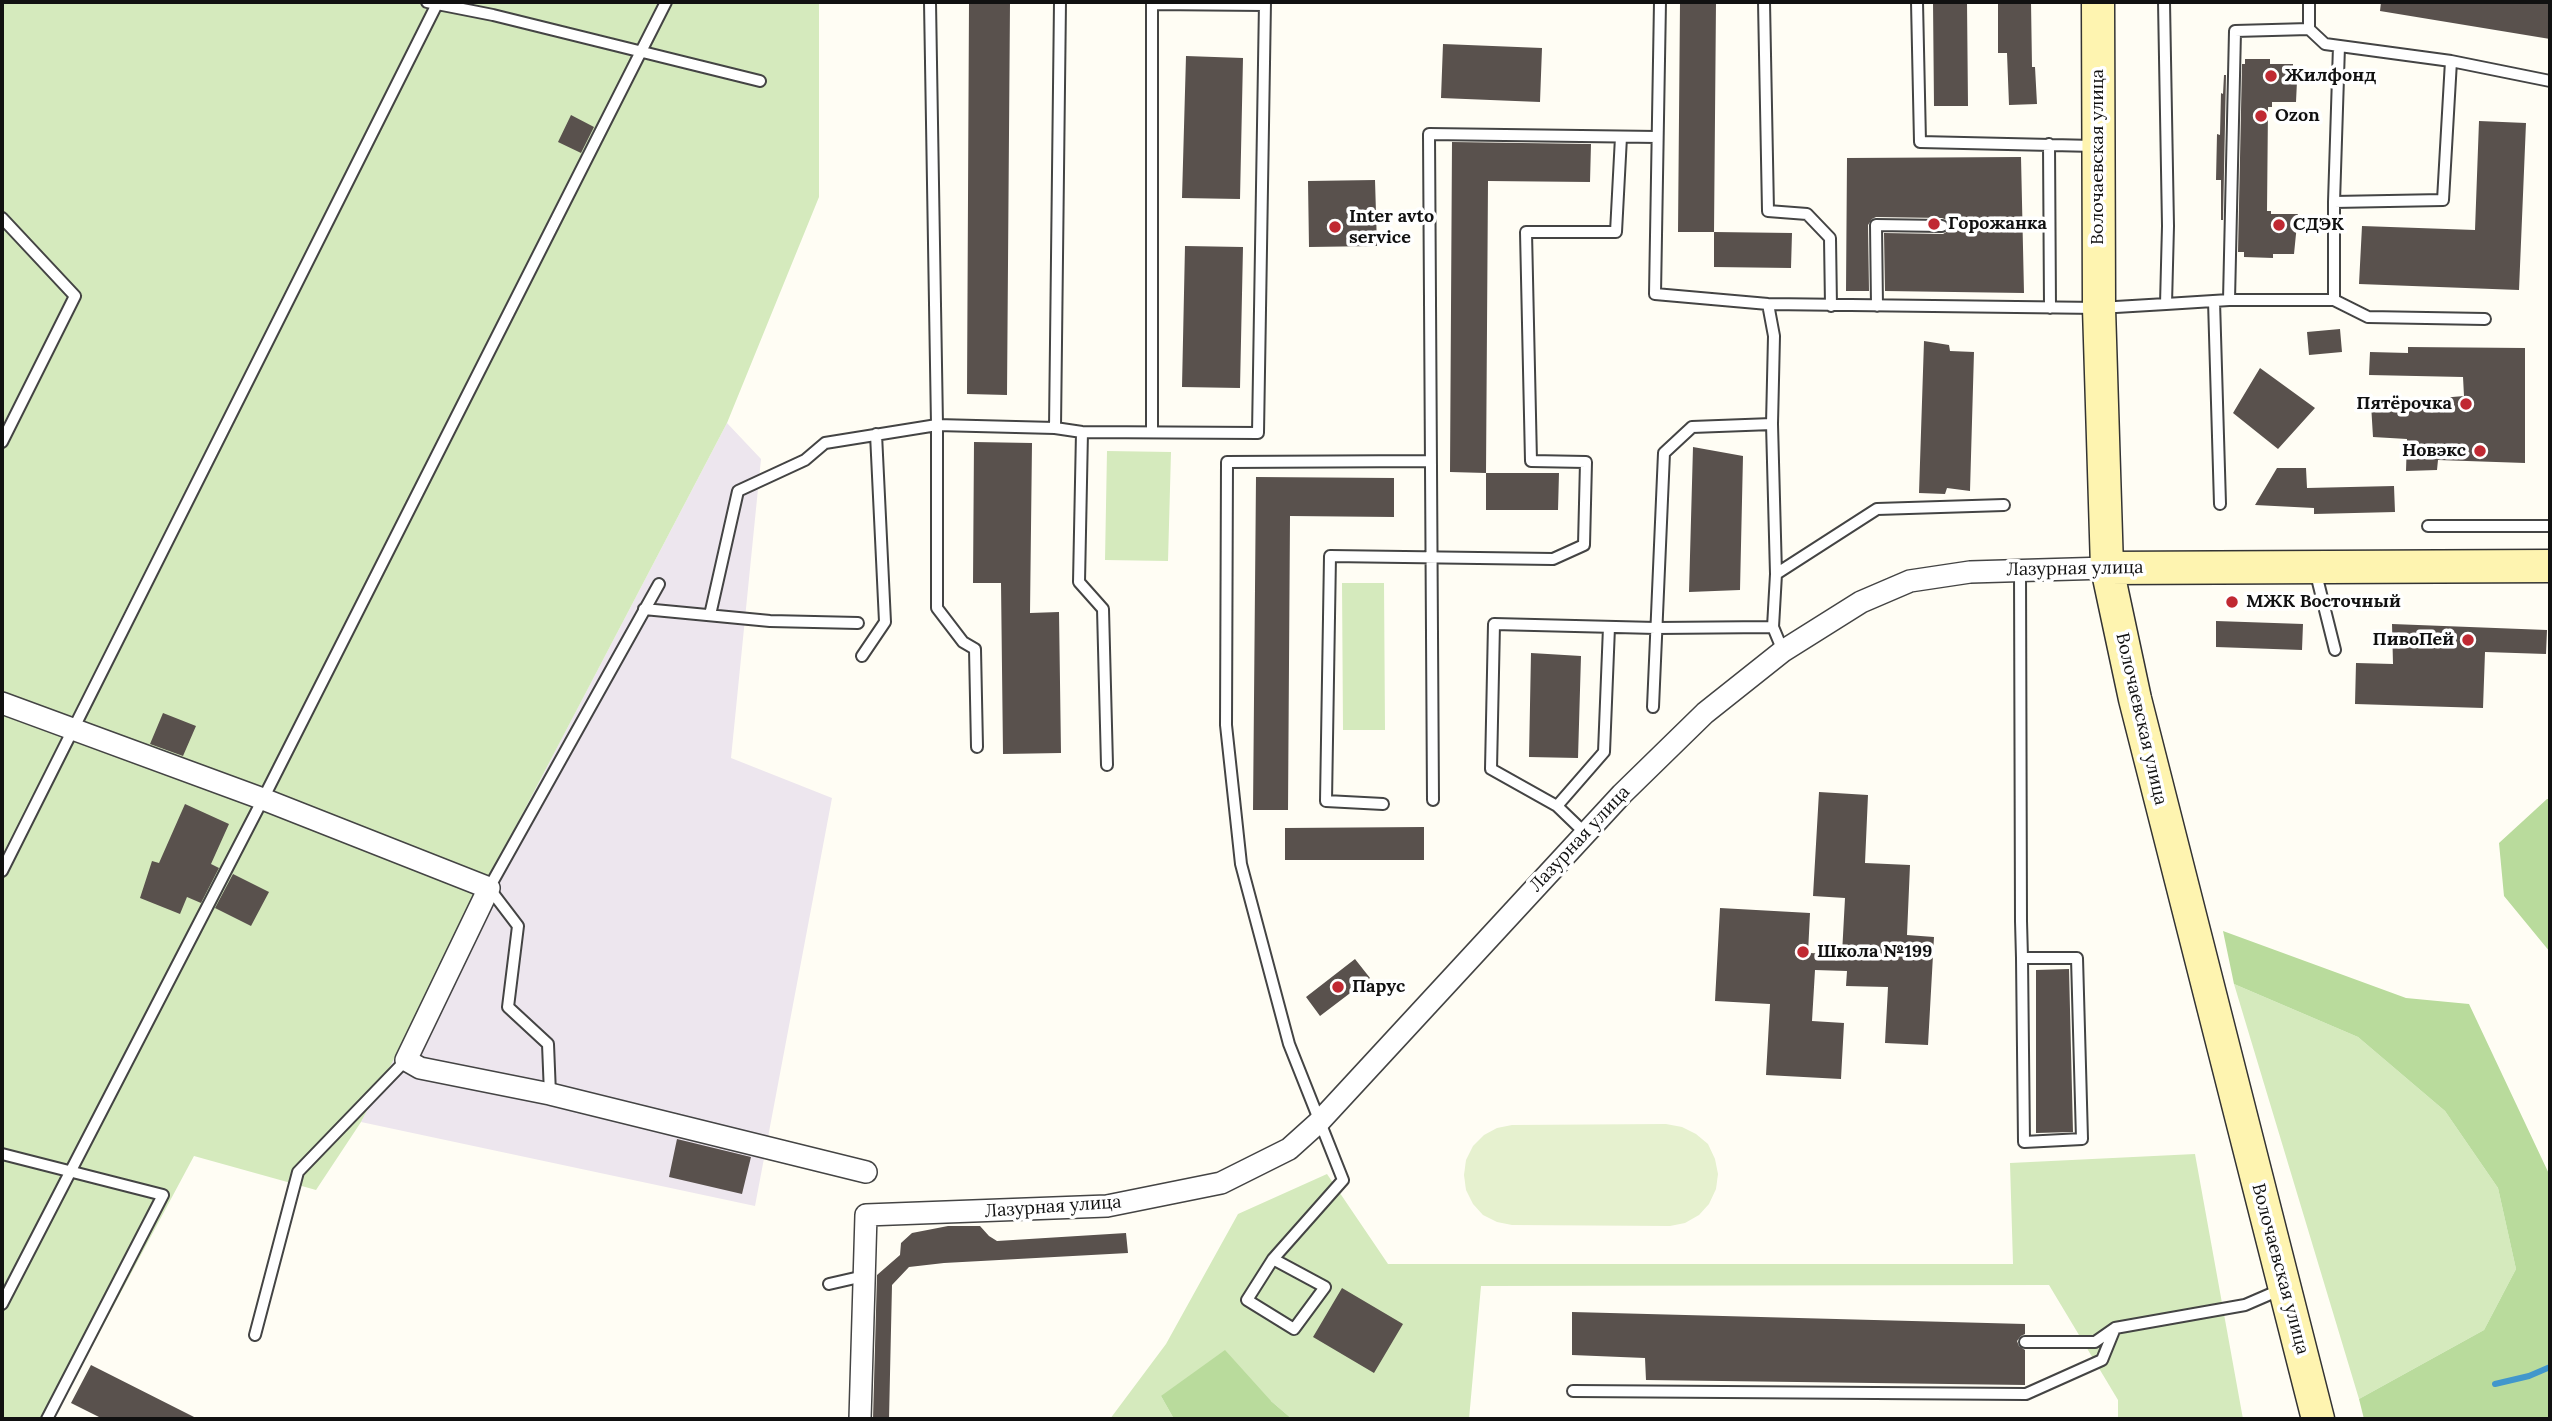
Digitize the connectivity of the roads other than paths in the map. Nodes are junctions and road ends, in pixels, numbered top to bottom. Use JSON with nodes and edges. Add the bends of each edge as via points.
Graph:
{"nodes":[{"id":1,"x":666,"y":2,"type":"edge"},
{"id":2,"x":930,"y":2,"type":"edge"},
{"id":3,"x":1060,"y":2,"type":"edge"},
{"id":4,"x":1660,"y":2,"type":"edge"},
{"id":5,"x":1764,"y":2,"type":"edge"},
{"id":6,"x":1917,"y":2,"type":"edge"},
{"id":7,"x":2098,"y":2,"type":"edge"},
{"id":8,"x":2164,"y":2,"type":"edge"},
{"id":9,"x":2308,"y":2,"type":"edge"},
{"id":10,"x":432,"y":3,"type":"edge"},
{"id":11,"x":1152,"y":3,"type":"edge"},
{"id":12,"x":1265,"y":3,"type":"edge"},
{"id":13,"x":2309,"y":29,"type":"junction"},
{"id":14,"x":2339,"y":46,"type":"junction"},
{"id":15,"x":640,"y":51,"type":"junction"},
{"id":16,"x":2451,"y":61,"type":"junction"},
{"id":17,"x":760,"y":81,"type":"dead end"},
{"id":18,"x":2550,"y":82,"type":"edge"},
{"id":19,"x":1621,"y":137,"type":"junction"},
{"id":20,"x":1657,"y":137,"type":"junction"},
{"id":21,"x":2049,"y":144,"type":"junction"},
{"id":22,"x":2098,"y":146,"type":"junction"},
{"id":23,"x":2334,"y":202,"type":"junction"},
{"id":24,"x":2,"y":218,"type":"edge"},
{"id":25,"x":1942,"y":226,"type":"dead end"},
{"id":26,"x":2229,"y":300,"type":"junction"},
{"id":27,"x":2334,"y":300,"type":"junction"},
{"id":28,"x":2214,"y":301,"type":"junction"},
{"id":29,"x":1768,"y":304,"type":"junction"},
{"id":30,"x":2166,"y":304,"type":"junction"},
{"id":31,"x":1830,"y":306,"type":"junction"},
{"id":32,"x":1877,"y":306,"type":"junction"},
{"id":33,"x":2050,"y":308,"type":"junction"},
{"id":34,"x":2099,"y":308,"type":"junction"},
{"id":35,"x":2485,"y":319,"type":"dead end"},
{"id":36,"x":1772,"y":424,"type":"junction"},
{"id":37,"x":937,"y":425,"type":"junction"},
{"id":38,"x":1055,"y":428,"type":"junction"},
{"id":39,"x":1152,"y":431,"type":"junction"},
{"id":40,"x":1082,"y":432,"type":"junction"},
{"id":41,"x":876,"y":434,"type":"junction"},
{"id":42,"x":2,"y":442,"type":"edge"},
{"id":43,"x":1430,"y":461,"type":"junction"},
{"id":44,"x":2220,"y":504,"type":"dead end"},
{"id":45,"x":2004,"y":505,"type":"dead end"},
{"id":46,"x":2428,"y":526,"type":"dead end"},
{"id":47,"x":2550,"y":526,"type":"edge"},
{"id":48,"x":1433,"y":556,"type":"junction"},
{"id":49,"x":2550,"y":566,"type":"edge"},
{"id":50,"x":2106,"y":568,"type":"junction"},
{"id":51,"x":2315,"y":568,"type":"junction"},
{"id":52,"x":2020,"y":570,"type":"junction"},
{"id":53,"x":1776,"y":574,"type":"junction"},
{"id":54,"x":659,"y":583,"type":"dead end"},
{"id":55,"x":645,"y":609,"type":"junction"},
{"id":56,"x":710,"y":615,"type":"junction"},
{"id":57,"x":858,"y":623,"type":"dead end"},
{"id":58,"x":1609,"y":627,"type":"junction"},
{"id":59,"x":1773,"y":627,"type":"junction"},
{"id":60,"x":1656,"y":628,"type":"junction"},
{"id":61,"x":2335,"y":650,"type":"dead end"},
{"id":62,"x":1783,"y":651,"type":"junction"},
{"id":63,"x":862,"y":656,"type":"dead end"},
{"id":64,"x":2,"y":703,"type":"edge"},
{"id":65,"x":1653,"y":707,"type":"dead end"},
{"id":66,"x":73,"y":729,"type":"junction"},
{"id":67,"x":977,"y":747,"type":"dead end"},
{"id":68,"x":1107,"y":765,"type":"dead end"},
{"id":69,"x":263,"y":799,"type":"junction"},
{"id":70,"x":1433,"y":800,"type":"dead end"},
{"id":71,"x":1383,"y":804,"type":"dead end"},
{"id":72,"x":1557,"y":806,"type":"junction"},
{"id":73,"x":1585,"y":833,"type":"junction"},
{"id":74,"x":2,"y":871,"type":"edge"},
{"id":75,"x":489,"y":888,"type":"junction"},
{"id":76,"x":2022,"y":958,"type":"junction"},
{"id":77,"x":406,"y":1060,"type":"junction"},
{"id":78,"x":550,"y":1094,"type":"junction"},
{"id":79,"x":1319,"y":1122,"type":"junction"},
{"id":80,"x":2,"y":1154,"type":"edge"},
{"id":81,"x":71,"y":1171,"type":"junction"},
{"id":82,"x":866,"y":1172,"type":"dead end"},
{"id":83,"x":1273,"y":1259,"type":"junction"},
{"id":84,"x":864,"y":1276,"type":"junction"},
{"id":85,"x":829,"y":1284,"type":"dead end"},
{"id":86,"x":2285,"y":1288,"type":"junction"},
{"id":87,"x":2,"y":1304,"type":"edge"},
{"id":88,"x":2115,"y":1328,"type":"junction"},
{"id":89,"x":255,"y":1335,"type":"dead end"},
{"id":90,"x":2025,"y":1342,"type":"dead end"},
{"id":91,"x":1573,"y":1391,"type":"dead end"},
{"id":92,"x":47,"y":1419,"type":"edge"},
{"id":93,"x":860,"y":1419,"type":"edge"},
{"id":94,"x":2318,"y":1419,"type":"edge"}],
"edges":[{"from":1,"to":15,"type":"lane"},
{"from":2,"to":37,"type":"lane"},
{"from":3,"to":38,"type":"lane"},
{"from":4,"to":20,"type":"lane"},
{"from":5,"to":31,"type":"lane","via":[[1768,211],[1807,214],[1830,238]]},
{"from":6,"to":21,"type":"lane","via":[[1920,142]]},
{"from":7,"to":22,"type":"street","name":"Волочаевская улица"},
{"from":8,"to":30,"type":"lane"},
{"from":9,"to":13,"type":"lane"},
{"from":10,"to":15,"type":"lane"},
{"from":10,"to":66,"type":"lane"},
{"from":11,"to":12,"type":"lane"},
{"from":11,"to":39,"type":"lane"},
{"from":12,"to":39,"type":"lane","via":[[1258,433]]},
{"from":13,"to":14,"type":"lane","via":[[2325,44]]},
{"from":13,"to":26,"type":"lane","via":[[2235,31]]},
{"from":14,"to":16,"type":"lane"},
{"from":14,"to":23,"type":"lane"},
{"from":15,"to":17,"type":"lane"},
{"from":15,"to":69,"type":"lane"},
{"from":16,"to":18,"type":"lane"},
{"from":16,"to":23,"type":"lane","via":[[2443,200]]},
{"from":19,"to":20,"type":"lane"},
{"from":19,"to":43,"type":"lane","via":[[1429,134]]},
{"from":19,"to":48,"type":"lane","via":[[1616,232],[1526,232],[1531,461],[1586,462],[1584,545],[1553,559]]},
{"from":20,"to":29,"type":"lane","via":[[1655,294]]},
{"from":21,"to":22,"type":"lane"},
{"from":21,"to":33,"type":"lane"},
{"from":22,"to":34,"type":"street","name":"Волочаевская улица"},
{"from":23,"to":27,"type":"lane"},
{"from":24,"to":42,"type":"lane","via":[[75,296]]},
{"from":25,"to":32,"type":"lane","via":[[1876,225]]},
{"from":26,"to":27,"type":"lane"},
{"from":26,"to":28,"type":"lane"},
{"from":27,"to":35,"type":"lane","via":[[2368,317]]},
{"from":28,"to":30,"type":"lane"},
{"from":28,"to":44,"type":"lane"},
{"from":29,"to":31,"type":"lane"},
{"from":29,"to":36,"type":"lane","via":[[1774,336]]},
{"from":30,"to":34,"type":"lane"},
{"from":31,"to":32,"type":"lane"},
{"from":32,"to":33,"type":"lane"},
{"from":33,"to":34,"type":"lane"},
{"from":34,"to":50,"type":"street","name":"Волочаевская улица"},
{"from":36,"to":53,"type":"lane"},
{"from":36,"to":60,"type":"lane","via":[[1692,427],[1664,453]]},
{"from":37,"to":38,"type":"lane"},
{"from":37,"to":41,"type":"lane"},
{"from":37,"to":67,"type":"lane","via":[[937,608],[963,642],[975,649]]},
{"from":38,"to":40,"type":"lane"},
{"from":39,"to":40,"type":"lane"},
{"from":40,"to":68,"type":"lane","via":[[1079,582],[1103,609]]},
{"from":41,"to":56,"type":"lane","via":[[825,443],[805,460],[738,491]]},
{"from":41,"to":63,"type":"lane","via":[[885,622]]},
{"from":43,"to":48,"type":"lane"},
{"from":43,"to":79,"type":"lane","via":[[1227,462],[1226,724],[1241,864],[1289,1044]]},
{"from":45,"to":53,"type":"lane","via":[[1877,509]]},
{"from":46,"to":47,"type":"lane"},
{"from":48,"to":70,"type":"lane"},
{"from":48,"to":71,"type":"lane","via":[[1331,556],[1326,801]]},
{"from":49,"to":51,"type":"street","name":"Лазурная улица"},
{"from":50,"to":51,"type":"street","name":"Лазурная улица"},
{"from":50,"to":52,"type":"street","name":"Лазурная улица"},
{"from":50,"to":86,"type":"street","name":"Волочаевская улица","via":[[2138,713]]},
{"from":51,"to":61,"type":"lane"},
{"from":52,"to":62,"type":"street","name":"Лазурная улица","via":[[1910,581],[1861,602]]},
{"from":52,"to":76,"type":"lane"},
{"from":53,"to":59,"type":"lane"},
{"from":54,"to":55,"type":"lane"},
{"from":55,"to":56,"type":"lane"},
{"from":55,"to":75,"type":"lane"},
{"from":56,"to":57,"type":"lane"},
{"from":58,"to":60,"type":"lane"},
{"from":58,"to":72,"type":"lane","via":[[1604,752]]},
{"from":58,"to":72,"type":"lane","via":[[1494,624],[1491,769]]},
{"from":59,"to":60,"type":"lane"},
{"from":59,"to":62,"type":"lane"},
{"from":60,"to":65,"type":"lane"},
{"from":62,"to":73,"type":"street","name":"Лазурная улица","via":[[1705,713]]},
{"from":64,"to":66,"type":"street"},
{"from":66,"to":69,"type":"street"},
{"from":66,"to":74,"type":"lane"},
{"from":69,"to":75,"type":"street"},
{"from":69,"to":81,"type":"lane"},
{"from":72,"to":73,"type":"lane"},
{"from":73,"to":79,"type":"street","name":"Лазурная улица"},
{"from":75,"to":77,"type":"street"},
{"from":75,"to":78,"type":"lane","via":[[518,926],[508,1007],[548,1044]]},
{"from":76,"to":76,"type":"lane","via":[[2077,958],[2082,1139],[2024,1142]]},
{"from":77,"to":78,"type":"street","via":[[420,1068]]},
{"from":77,"to":89,"type":"lane","via":[[298,1172]]},
{"from":78,"to":82,"type":"street"},
{"from":79,"to":83,"type":"lane","via":[[1343,1180]]},
{"from":79,"to":84,"type":"street","name":"Лазурная улица","via":[[1289,1149],[1221,1183],[1107,1206],[866,1215]]},
{"from":80,"to":81,"type":"lane"},
{"from":81,"to":87,"type":"lane"},
{"from":81,"to":92,"type":"lane","via":[[163,1195]]},
{"from":83,"to":83,"type":"lane","via":[[1247,1300],[1294,1329],[1325,1287]]},
{"from":84,"to":85,"type":"lane"},
{"from":84,"to":93,"type":"street","name":"Лазурная улица"},
{"from":86,"to":88,"type":"lane","via":[[2245,1306]]},
{"from":86,"to":94,"type":"street","name":"Волочаевская улица"},
{"from":88,"to":90,"type":"lane","via":[[2095,1342]]},
{"from":88,"to":91,"type":"lane","via":[[2102,1360],[2026,1394]]}]}
